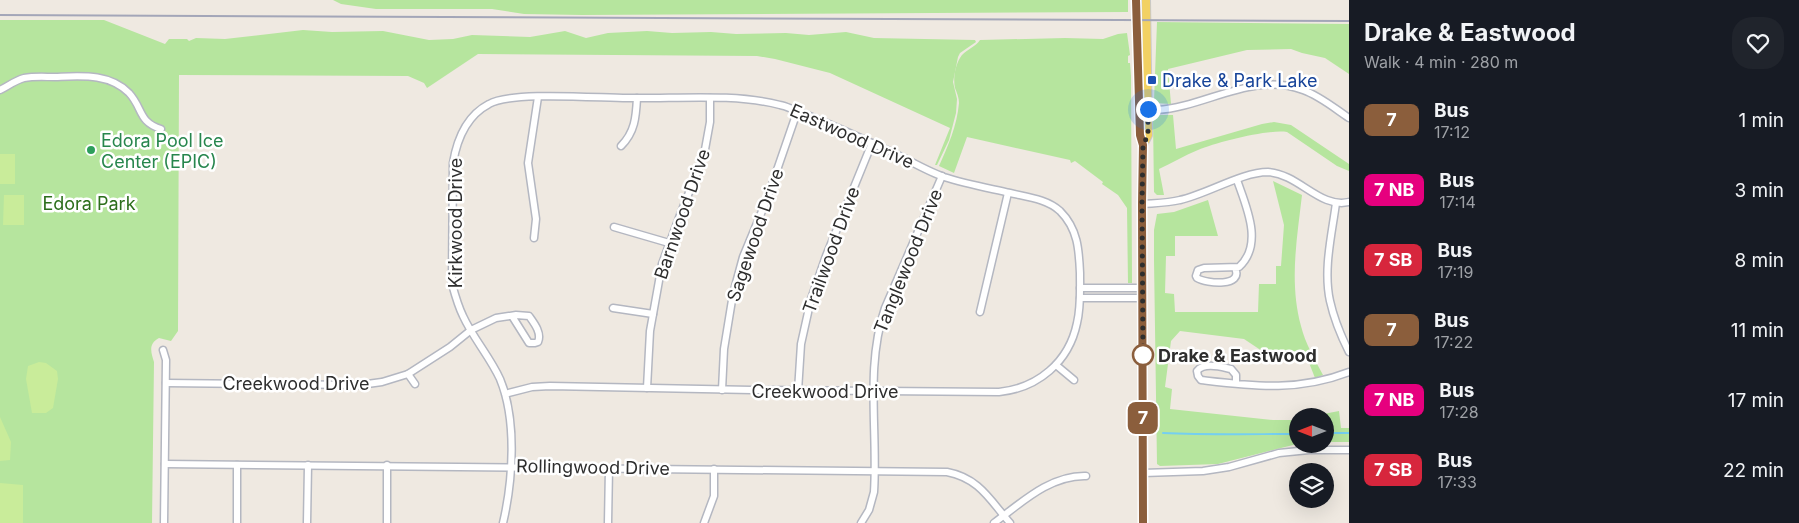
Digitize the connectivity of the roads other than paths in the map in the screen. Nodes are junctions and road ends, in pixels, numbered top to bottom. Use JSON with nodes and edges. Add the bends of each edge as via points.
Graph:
{"nodes":[{"id":1,"x":1136,"y":0,"type":"edge"},
{"id":2,"x":1146,"y":0,"type":"edge"},
{"id":3,"x":1138,"y":71,"type":"junction"},
{"id":4,"x":0,"y":90,"type":"edge"},
{"id":5,"x":538,"y":97,"type":"junction"},
{"id":6,"x":637,"y":98,"type":"junction"},
{"id":7,"x":710,"y":98,"type":"junction"},
{"id":8,"x":1148,"y":109,"type":"junction"},
{"id":9,"x":1157,"y":110,"type":"joint"},
{"id":10,"x":797,"y":112,"type":"junction"},
{"id":11,"x":1349,"y":118,"type":"edge"},
{"id":12,"x":468,"y":122,"type":"joint"},
{"id":13,"x":161,"y":129,"type":"dead end"},
{"id":14,"x":872,"y":143,"type":"junction"},
{"id":15,"x":1143,"y":145,"type":"junction"},
{"id":16,"x":621,"y":146,"type":"dead end"},
{"id":17,"x":942,"y":176,"type":"junction"},
{"id":18,"x":1237,"y":180,"type":"junction"},
{"id":19,"x":1008,"y":193,"type":"junction"},
{"id":20,"x":1349,"y":202,"type":"edge"},
{"id":21,"x":1336,"y":203,"type":"junction"},
{"id":22,"x":1142,"y":204,"type":"junction"},
{"id":23,"x":614,"y":227,"type":"dead end"},
{"id":24,"x":534,"y":238,"type":"dead end"},
{"id":25,"x":669,"y":243,"type":"junction"},
{"id":26,"x":1235,"y":268,"type":"junction"},
{"id":27,"x":1080,"y":288,"type":"junction"},
{"id":28,"x":1142,"y":288,"type":"junction"},
{"id":29,"x":1080,"y":298,"type":"junction"},
{"id":30,"x":1142,"y":298,"type":"junction"},
{"id":31,"x":613,"y":308,"type":"dead end"},
{"id":32,"x":980,"y":312,"type":"dead end"},
{"id":33,"x":653,"y":314,"type":"junction"},
{"id":34,"x":512,"y":316,"type":"junction"},
{"id":35,"x":471,"y":330,"type":"junction"},
{"id":36,"x":163,"y":350,"type":"dead end"},
{"id":37,"x":1349,"y":352,"type":"edge"},
{"id":38,"x":1056,"y":365,"type":"junction"},
{"id":39,"x":1349,"y":372,"type":"edge"},
{"id":40,"x":408,"y":374,"type":"junction"},
{"id":41,"x":1074,"y":380,"type":"dead end"},
{"id":42,"x":166,"y":383,"type":"junction"},
{"id":43,"x":1236,"y":383,"type":"junction"},
{"id":44,"x":415,"y":384,"type":"dead end"},
{"id":45,"x":647,"y":388,"type":"junction"},
{"id":46,"x":722,"y":390,"type":"junction"},
{"id":47,"x":798,"y":391,"type":"junction"},
{"id":48,"x":874,"y":391,"type":"junction"},
{"id":49,"x":505,"y":394,"type":"junction"},
{"id":50,"x":1349,"y":450,"type":"edge"},
{"id":51,"x":165,"y":464,"type":"junction"},
{"id":52,"x":237,"y":465,"type":"junction"},
{"id":53,"x":308,"y":465,"type":"junction"},
{"id":54,"x":387,"y":466,"type":"junction"},
{"id":55,"x":510,"y":467,"type":"junction"},
{"id":56,"x":609,"y":468,"type":"junction"},
{"id":57,"x":714,"y":469,"type":"junction"},
{"id":58,"x":875,"y":471,"type":"junction"},
{"id":59,"x":1144,"y":473,"type":"junction"},
{"id":60,"x":1086,"y":476,"type":"dead end"},
{"id":61,"x":1004,"y":516,"type":"junction"},
{"id":62,"x":164,"y":523,"type":"edge"},
{"id":63,"x":237,"y":523,"type":"edge"},
{"id":64,"x":308,"y":523,"type":"edge"},
{"id":65,"x":387,"y":523,"type":"edge"},
{"id":66,"x":503,"y":523,"type":"edge"},
{"id":67,"x":608,"y":523,"type":"edge"},
{"id":68,"x":704,"y":523,"type":"edge"},
{"id":69,"x":861,"y":523,"type":"edge"},
{"id":70,"x":994,"y":523,"type":"edge"},
{"id":71,"x":1010,"y":523,"type":"edge"},
{"id":72,"x":1143,"y":523,"type":"edge"}],
"edges":[{"from":1,"to":3,"type":"main road"},
{"from":2,"to":8,"type":"main road"},
{"from":3,"to":8,"type":"main road","via":[[1144,79],[1144,103]]},
{"from":3,"to":15,"type":"main road"},
{"from":4,"to":13,"type":"street","via":[[32,77],[92,76],[106,79],[129,93],[144,119]]},
{"from":5,"to":6,"type":"street","name":"Eastwood Drive"},
{"from":5,"to":12,"type":"street","name":"Eastwood Drive","via":[[504,99],[489,104]]},
{"from":5,"to":24,"type":"street","via":[[528,163],[536,224]]},
{"from":6,"to":7,"type":"street","name":"Eastwood Drive"},
{"from":6,"to":16,"type":"street","via":[[633,130]]},
{"from":7,"to":10,"type":"street","name":"Eastwood Drive","via":[[757,101],[781,105]]},
{"from":7,"to":25,"type":"street","name":"Barnwood Drive","via":[[710,122],[704,155]]},
{"from":8,"to":9,"type":"main road"},
{"from":8,"to":15,"type":"main road","via":[[1148,135]]},
{"from":9,"to":11,"type":"street","via":[[1185,106],[1251,86],[1278,84],[1304,90]]},
{"from":10,"to":14,"type":"street","name":"Eastwood Drive"},
{"from":10,"to":46,"type":"street","name":"Sagewood Drive","via":[[746,248],[733,294],[724,348]]},
{"from":12,"to":35,"type":"street","name":"Kirkwood Drive","via":[[460,135],[453,163],[452,284]]},
{"from":14,"to":17,"type":"street","name":"Eastwood Drive"},
{"from":14,"to":47,"type":"street","name":"Trailwood Drive","via":[[811,299],[802,344]]},
{"from":15,"to":22,"type":"main road"},
{"from":17,"to":19,"type":"street","name":"Eastwood Drive"},
{"from":17,"to":48,"type":"street","name":"Tanglewood Drive","via":[[879,326],[874,357]]},
{"from":18,"to":21,"type":"street","via":[[1259,173],[1283,175]]},
{"from":18,"to":22,"type":"street","via":[[1181,200]]},
{"from":18,"to":26,"type":"street","via":[[1251,221],[1251,246],[1248,258]]},
{"from":19,"to":27,"type":"street","name":"Eastwood Drive","via":[[1051,205],[1071,225],[1078,241]]},
{"from":19,"to":32,"type":"street"},
{"from":20,"to":21,"type":"street"},
{"from":21,"to":37,"type":"street","via":[[1328,281],[1336,321]]},
{"from":22,"to":28,"type":"main road"},
{"from":23,"to":25,"type":"street"},
{"from":25,"to":33,"type":"street","name":"Barnwood Drive"},
{"from":26,"to":26,"type":"street","via":[[1237,275],[1230,282],[1203,281],[1196,276],[1198,270],[1204,268]]},
{"from":27,"to":28,"type":"street"},
{"from":27,"to":29,"type":"street","name":"Creekwood Drive"},
{"from":28,"to":30,"type":"main road"},
{"from":29,"to":30,"type":"street"},
{"from":29,"to":38,"type":"street","name":"Creekwood Drive","via":[[1074,334]]},
{"from":30,"to":59,"type":"main road"},
{"from":31,"to":33,"type":"street"},
{"from":33,"to":45,"type":"street","name":"Barnwood Drive"},
{"from":34,"to":34,"type":"street","via":[[529,316],[539,333],[538,342],[529,343]]},
{"from":34,"to":35,"type":"street","name":"Creekwood Drive","via":[[501,316]]},
{"from":35,"to":40,"type":"street","name":"Creekwood Drive"},
{"from":35,"to":49,"type":"street","name":"Kirkwood Drive","via":[[500,379]]},
{"from":36,"to":42,"type":"street"},
{"from":38,"to":41,"type":"street"},
{"from":38,"to":48,"type":"street","name":"Creekwood Drive","via":[[1041,378],[1007,391]]},
{"from":39,"to":43,"type":"street","via":[[1322,382],[1291,386]]},
{"from":40,"to":42,"type":"street","name":"Creekwood Drive","via":[[360,385]]},
{"from":40,"to":44,"type":"street"},
{"from":42,"to":51,"type":"street"},
{"from":43,"to":43,"type":"street","via":[[1231,369],[1205,366],[1197,371],[1201,380]]},
{"from":45,"to":46,"type":"street","name":"Creekwood Drive"},
{"from":45,"to":49,"type":"street","name":"Creekwood Drive","via":[[540,386]]},
{"from":46,"to":47,"type":"street","name":"Creekwood Drive"},
{"from":47,"to":48,"type":"street","name":"Creekwood Drive"},
{"from":48,"to":58,"type":"street","name":"Tanglewood Drive"},
{"from":49,"to":55,"type":"street","name":"Kirkwood Drive","via":[[510,426]]},
{"from":50,"to":59,"type":"street","via":[[1279,453],[1216,470]]},
{"from":51,"to":52,"type":"street","name":"Rollingwood Drive"},
{"from":51,"to":62,"type":"street"},
{"from":52,"to":53,"type":"street","name":"Rollingwood Drive"},
{"from":52,"to":63,"type":"street"},
{"from":53,"to":54,"type":"street","name":"Rollingwood Drive"},
{"from":53,"to":64,"type":"street"},
{"from":54,"to":55,"type":"street","name":"Rollingwood Drive"},
{"from":54,"to":65,"type":"street"},
{"from":55,"to":56,"type":"street","name":"Rollingwood Drive"},
{"from":55,"to":66,"type":"street","name":"Kirkwood Drive"},
{"from":56,"to":57,"type":"street","name":"Rollingwood Drive"},
{"from":56,"to":67,"type":"street"},
{"from":57,"to":58,"type":"street","name":"Rollingwood Drive"},
{"from":57,"to":68,"type":"street","via":[[714,496]]},
{"from":58,"to":61,"type":"street","name":"Rollingwood Drive","via":[[947,472],[960,476],[980,487]]},
{"from":58,"to":69,"type":"street","name":"Tanglewood Drive","via":[[871,505]]},
{"from":59,"to":72,"type":"main road"},
{"from":60,"to":61,"type":"street","via":[[1068,477],[1050,484]]},
{"from":61,"to":70,"type":"street"},
{"from":61,"to":71,"type":"street","name":"Rollingwood Drive"}]}
